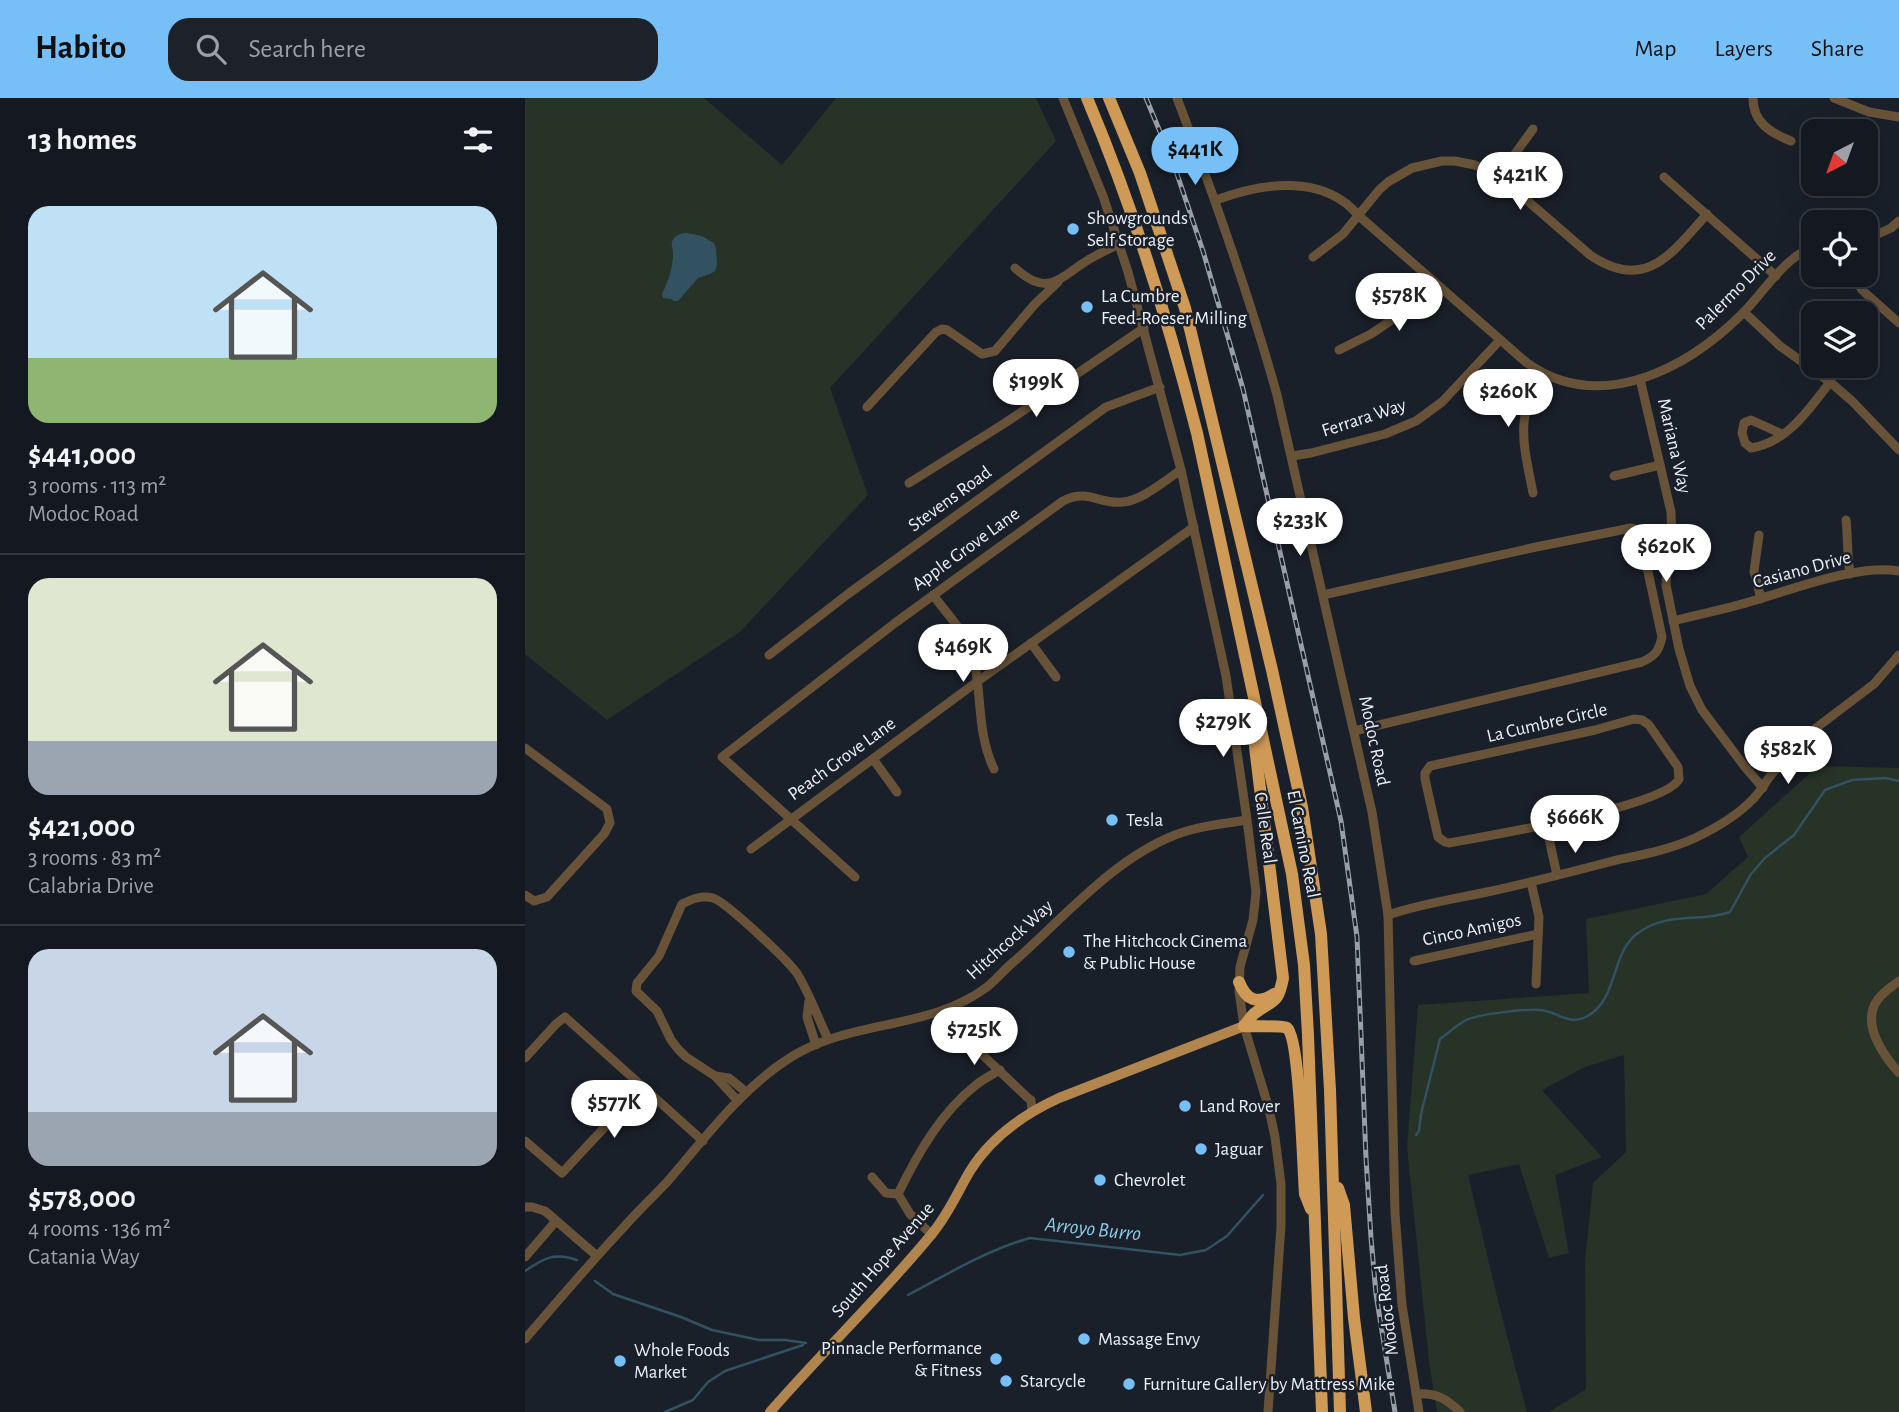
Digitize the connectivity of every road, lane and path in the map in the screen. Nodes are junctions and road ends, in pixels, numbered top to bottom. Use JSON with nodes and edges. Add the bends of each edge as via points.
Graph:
{"nodes":[{"id":1,"x":1063,"y":98,"type":"edge"},
{"id":2,"x":1087,"y":98,"type":"edge"},
{"id":3,"x":1109,"y":98,"type":"edge"},
{"id":4,"x":1177,"y":98,"type":"edge"},
{"id":5,"x":1753,"y":98,"type":"edge"},
{"id":6,"x":1834,"y":98,"type":"edge"},
{"id":7,"x":1857,"y":103,"type":"edge"},
{"id":8,"x":1899,"y":117,"type":"edge"},
{"id":9,"x":1533,"y":129,"type":"dead end"},
{"id":10,"x":1791,"y":141,"type":"dead end"},
{"id":11,"x":1499,"y":176,"type":"junction"},
{"id":12,"x":1664,"y":177,"type":"dead end"},
{"id":13,"x":1216,"y":200,"type":"junction"},
{"id":14,"x":1707,"y":214,"type":"junction"},
{"id":15,"x":1359,"y":216,"type":"junction"},
{"id":16,"x":1899,"y":221,"type":"edge"},
{"id":17,"x":1878,"y":234,"type":"edge"},
{"id":18,"x":1119,"y":244,"type":"junction"},
{"id":19,"x":1801,"y":254,"type":"edge"},
{"id":20,"x":1313,"y":257,"type":"dead end"},
{"id":21,"x":1015,"y":268,"type":"dead end"},
{"id":22,"x":1776,"y":276,"type":"junction"},
{"id":23,"x":1430,"y":278,"type":"junction"},
{"id":24,"x":1058,"y":282,"type":"junction"},
{"id":25,"x":1862,"y":287,"type":"edge"},
{"id":26,"x":1744,"y":312,"type":"junction"},
{"id":27,"x":1899,"y":323,"type":"edge"},
{"id":28,"x":1144,"y":328,"type":"junction"},
{"id":29,"x":1500,"y":340,"type":"junction"},
{"id":30,"x":1339,"y":351,"type":"dead end"},
{"id":31,"x":1542,"y":374,"type":"junction"},
{"id":32,"x":1640,"y":379,"type":"junction"},
{"id":33,"x":1830,"y":382,"type":"junction"},
{"id":34,"x":1160,"y":387,"type":"junction"},
{"id":35,"x":867,"y":407,"type":"dead end"},
{"id":36,"x":1782,"y":435,"type":"dead end"},
{"id":37,"x":1899,"y":450,"type":"edge"},
{"id":38,"x":1292,"y":456,"type":"junction"},
{"id":39,"x":1660,"y":465,"type":"junction"},
{"id":40,"x":1181,"y":470,"type":"junction"},
{"id":41,"x":1614,"y":476,"type":"dead end"},
{"id":42,"x":909,"y":483,"type":"dead end"},
{"id":43,"x":1533,"y":494,"type":"dead end"},
{"id":44,"x":1846,"y":520,"type":"dead end"},
{"id":45,"x":1194,"y":527,"type":"junction"},
{"id":46,"x":1759,"y":535,"type":"dead end"},
{"id":47,"x":1899,"y":571,"type":"edge"},
{"id":48,"x":1850,"y":574,"type":"junction"},
{"id":49,"x":933,"y":595,"type":"junction"},
{"id":50,"x":1324,"y":595,"type":"junction"},
{"id":51,"x":1761,"y":599,"type":"junction"},
{"id":52,"x":1673,"y":621,"type":"junction"},
{"id":53,"x":1031,"y":643,"type":"junction"},
{"id":54,"x":769,"y":654,"type":"dead end"},
{"id":55,"x":1899,"y":655,"type":"edge"},
{"id":56,"x":1056,"y":677,"type":"dead end"},
{"id":57,"x":978,"y":681,"type":"junction"},
{"id":58,"x":1256,"y":709,"type":"junction"},
{"id":59,"x":1354,"y":732,"type":"junction"},
{"id":60,"x":525,"y":748,"type":"edge"},
{"id":61,"x":873,"y":759,"type":"junction"},
{"id":62,"x":993,"y":769,"type":"dead end"},
{"id":63,"x":1763,"y":788,"type":"junction"},
{"id":64,"x":897,"y":792,"type":"dead end"},
{"id":65,"x":791,"y":819,"type":"junction"},
{"id":66,"x":1247,"y":820,"type":"junction"},
{"id":67,"x":1546,"y":825,"type":"junction"},
{"id":68,"x":751,"y":849,"type":"dead end"},
{"id":69,"x":1557,"y":875,"type":"junction"},
{"id":70,"x":855,"y":877,"type":"dead end"},
{"id":71,"x":1531,"y":882,"type":"junction"},
{"id":72,"x":525,"y":895,"type":"edge"},
{"id":73,"x":1388,"y":915,"type":"junction"},
{"id":74,"x":1538,"y":934,"type":"junction"},
{"id":75,"x":1414,"y":961,"type":"dead end"},
{"id":76,"x":1899,"y":981,"type":"edge"},
{"id":77,"x":1238,"y":982,"type":"junction"},
{"id":78,"x":1536,"y":984,"type":"dead end"},
{"id":79,"x":1280,"y":990,"type":"junction"},
{"id":80,"x":809,"y":999,"type":"junction"},
{"id":81,"x":950,"y":1008,"type":"junction"},
{"id":82,"x":1244,"y":1026,"type":"junction"},
{"id":83,"x":828,"y":1039,"type":"junction"},
{"id":84,"x":816,"y":1045,"type":"junction"},
{"id":85,"x":525,"y":1058,"type":"edge"},
{"id":86,"x":999,"y":1070,"type":"junction"},
{"id":87,"x":1899,"y":1073,"type":"edge"},
{"id":88,"x":715,"y":1076,"type":"junction"},
{"id":89,"x":643,"y":1086,"type":"junction"},
{"id":90,"x":746,"y":1092,"type":"junction"},
{"id":91,"x":738,"y":1101,"type":"junction"},
{"id":92,"x":1032,"y":1111,"type":"junction"},
{"id":93,"x":525,"y":1141,"type":"edge"},
{"id":94,"x":703,"y":1141,"type":"junction"},
{"id":95,"x":1333,"y":1171,"type":"junction"},
{"id":96,"x":872,"y":1177,"type":"dead end"},
{"id":97,"x":898,"y":1194,"type":"junction"},
{"id":98,"x":525,"y":1207,"type":"edge"},
{"id":99,"x":1315,"y":1220,"type":"junction"},
{"id":100,"x":556,"y":1221,"type":"junction"},
{"id":101,"x":932,"y":1235,"type":"junction"},
{"id":102,"x":597,"y":1256,"type":"junction"},
{"id":103,"x":525,"y":1257,"type":"edge"},
{"id":104,"x":525,"y":1339,"type":"edge"},
{"id":105,"x":1416,"y":1394,"type":"junction"},
{"id":106,"x":770,"y":1412,"type":"edge"},
{"id":107,"x":1268,"y":1412,"type":"edge"},
{"id":108,"x":1322,"y":1412,"type":"edge"},
{"id":109,"x":1340,"y":1412,"type":"edge"},
{"id":110,"x":1366,"y":1412,"type":"edge"},
{"id":111,"x":1419,"y":1412,"type":"edge"},
{"id":112,"x":1460,"y":1412,"type":"edge"}],
"edges":[{"from":1,"to":18,"type":"street","name":"Calle Real"},
{"from":2,"to":58,"type":"highway","name":"El Camino Real","via":[[1145,251],[1178,360]]},
{"from":3,"to":95,"type":"highway","name":"El Camino Real","via":[[1140,173],[1185,308],[1302,807],[1321,934]]},
{"from":4,"to":13,"type":"street","name":"Modoc Road"},
{"from":5,"to":10,"type":"street","via":[[1759,120],[1773,134]]},
{"from":6,"to":7,"type":"street"},
{"from":7,"to":8,"type":"street"},
{"from":9,"to":11,"type":"street"},
{"from":11,"to":14,"type":"street","via":[[1590,255],[1620,269],[1660,263]]},
{"from":11,"to":15,"type":"street","via":[[1465,163],[1427,163],[1388,182]]},
{"from":12,"to":14,"type":"street"},
{"from":13,"to":15,"type":"street","name":"Palermo Drive","via":[[1250,188],[1289,185],[1330,195]]},
{"from":13,"to":38,"type":"street","name":"Modoc Road","via":[[1265,349]]},
{"from":14,"to":22,"type":"street"},
{"from":15,"to":20,"type":"street"},
{"from":15,"to":23,"type":"street","name":"Palermo Drive"},
{"from":16,"to":17,"type":"street"},
{"from":18,"to":24,"type":"street"},
{"from":18,"to":28,"type":"street","name":"Calle Real"},
{"from":19,"to":22,"type":"street","name":"Palermo Drive"},
{"from":21,"to":24,"type":"street","via":[[1027,279]]},
{"from":22,"to":26,"type":"street","name":"Palermo Drive"},
{"from":23,"to":29,"type":"street","name":"Palermo Drive"},
{"from":23,"to":30,"type":"street","via":[[1393,319]]},
{"from":24,"to":35,"type":"street","via":[[995,351],[982,354],[947,330],[936,332]]},
{"from":25,"to":27,"type":"street"},
{"from":26,"to":32,"type":"street","name":"Palermo Drive","via":[[1689,358]]},
{"from":26,"to":33,"type":"street","via":[[1780,346]]},
{"from":28,"to":34,"type":"street","name":"Calle Real"},
{"from":28,"to":42,"type":"street"},
{"from":29,"to":31,"type":"street","name":"Palermo Drive"},
{"from":29,"to":38,"type":"street","name":"Ferrara Way","via":[[1442,402],[1416,421]]},
{"from":31,"to":32,"type":"street","name":"Palermo Drive","via":[[1583,386]]},
{"from":31,"to":43,"type":"street","via":[[1523,425]]},
{"from":32,"to":39,"type":"street","name":"Mariana Way"},
{"from":33,"to":36,"type":"street"},
{"from":33,"to":37,"type":"street"},
{"from":34,"to":40,"type":"street","name":"Calle Real"},
{"from":34,"to":54,"type":"street","name":"Stevens Road","via":[[1106,407]]},
{"from":38,"to":50,"type":"street","name":"Modoc Road"},
{"from":39,"to":41,"type":"street"},
{"from":39,"to":52,"type":"street","name":"Mariana Way","via":[[1673,523],[1666,585]]},
{"from":40,"to":45,"type":"street","name":"Calle Real"},
{"from":40,"to":49,"type":"street","name":"Apple Grove Lane","via":[[1126,502],[1085,495],[1063,501]]},
{"from":44,"to":48,"type":"street"},
{"from":45,"to":53,"type":"street","name":"Peach Grove Lane"},
{"from":45,"to":66,"type":"street","name":"Calle Real","via":[[1226,676]]},
{"from":46,"to":51,"type":"street","via":[[1754,570]]},
{"from":47,"to":48,"type":"street","name":"Casiano Drive"},
{"from":48,"to":51,"type":"street","name":"Casiano Drive"},
{"from":49,"to":57,"type":"street","via":[[969,647]]},
{"from":49,"to":65,"type":"street","name":"Apple Grove Lane","via":[[722,757]]},
{"from":50,"to":59,"type":"street","name":"Modoc Road"},
{"from":50,"to":59,"type":"street","via":[[1536,547],[1639,530],[1662,637],[1654,656]]},
{"from":51,"to":52,"type":"street","name":"Casiano Drive"},
{"from":52,"to":63,"type":"street","name":"Mariana Way","via":[[1696,701]]},
{"from":53,"to":56,"type":"street"},
{"from":53,"to":57,"type":"street","name":"Peach Grove Lane"},
{"from":55,"to":63,"type":"street","via":[[1874,684],[1816,728]]},
{"from":57,"to":61,"type":"street","name":"Peach Grove Lane"},
{"from":57,"to":62,"type":"street","via":[[983,743]]},
{"from":58,"to":79,"type":"highway","via":[[1255,747],[1283,978]]},
{"from":58,"to":99,"type":"highway","name":"El Camino Real","via":[[1292,874],[1304,965]]},
{"from":59,"to":73,"type":"street","name":"Modoc Road"},
{"from":60,"to":72,"type":"street","via":[[607,809],[610,818],[608,828],[544,899],[534,901]]},
{"from":61,"to":64,"type":"street"},
{"from":61,"to":65,"type":"street","name":"Peach Grove Lane"},
{"from":63,"to":69,"type":"street","via":[[1738,814],[1686,842]]},
{"from":65,"to":68,"type":"street","name":"Peach Grove Lane"},
{"from":65,"to":70,"type":"street"},
{"from":66,"to":77,"type":"street","name":"Calle Real","via":[[1256,901]]},
{"from":66,"to":81,"type":"street","name":"Hitchcock Way","via":[[1195,829],[1131,858],[988,986]]},
{"from":67,"to":67,"type":"street","name":"La Cumbre Circle","via":[[1664,792],[1677,783],[1678,767],[1649,725],[1634,719],[1427,769],[1425,779],[1438,837],[1445,842]]},
{"from":67,"to":69,"type":"street"},
{"from":69,"to":71,"type":"street"},
{"from":71,"to":73,"type":"street"},
{"from":71,"to":74,"type":"street","name":"Cinco Amigos"},
{"from":73,"to":105,"type":"street","name":"Modoc Road","via":[[1395,1213],[1402,1305]]},
{"from":74,"to":75,"type":"street","name":"Cinco Amigos"},
{"from":74,"to":78,"type":"street","name":"Cinco Amigos"},
{"from":76,"to":87,"type":"street","via":[[1875,1004],[1873,1022],[1875,1039]]},
{"from":77,"to":79,"type":"highway","via":[[1253,1000],[1262,1001]]},
{"from":77,"to":82,"type":"street","name":"Calle Real"},
{"from":79,"to":82,"type":"highway","via":[[1275,1000],[1254,1013]]},
{"from":80,"to":83,"type":"street"},
{"from":80,"to":84,"type":"street","via":[[807,1017]]},
{"from":80,"to":88,"type":"street","via":[[792,966],[721,901],[706,897],[682,904],[659,957],[636,983],[636,991],[657,1011],[678,1049]]},
{"from":81,"to":83,"type":"street","name":"Hitchcock Way"},
{"from":81,"to":86,"type":"street","via":[[972,1045]]},
{"from":82,"to":92,"type":"main road","name":"South Hope Avenue"},
{"from":82,"to":99,"type":"highway","via":[[1280,1026],[1291,1033],[1305,1194]]},
{"from":82,"to":107,"type":"street","name":"Calle Real","via":[[1269,1110],[1281,1184]]},
{"from":83,"to":84,"type":"street","name":"Hitchcock Way"},
{"from":84,"to":90,"type":"street","name":"Hitchcock Way","via":[[778,1066]]},
{"from":85,"to":89,"type":"street","via":[[565,1017]]},
{"from":86,"to":92,"type":"street","via":[[1031,1100]]},
{"from":86,"to":97,"type":"street","via":[[975,1085],[940,1123]]},
{"from":88,"to":90,"type":"street","via":[[729,1078]]},
{"from":88,"to":91,"type":"street"},
{"from":89,"to":93,"type":"street","via":[[562,1173]]},
{"from":89,"to":94,"type":"street"},
{"from":90,"to":91,"type":"street","name":"Hitchcock Way"},
{"from":91,"to":94,"type":"street","name":"Hitchcock Way"},
{"from":92,"to":101,"type":"main road","name":"South Hope Avenue","via":[[1000,1134],[979,1157]]},
{"from":94,"to":102,"type":"street","name":"Hitchcock Way"},
{"from":95,"to":109,"type":"highway","name":"El Camino Real"},
{"from":95,"to":110,"type":"highway","via":[[1344,1205]]},
{"from":96,"to":97,"type":"street","via":[[886,1193]]},
{"from":97,"to":101,"type":"street","via":[[909,1214]]},
{"from":98,"to":100,"type":"street","via":[[540,1208]]},
{"from":99,"to":108,"type":"highway","name":"El Camino Real"},
{"from":100,"to":102,"type":"street"},
{"from":100,"to":103,"type":"street"},
{"from":101,"to":106,"type":"main road","name":"South Hope Avenue"},
{"from":102,"to":104,"type":"street","name":"Hitchcock Way"},
{"from":105,"to":111,"type":"street","name":"Modoc Road"},
{"from":105,"to":112,"type":"street","via":[[1440,1396]]}]}
